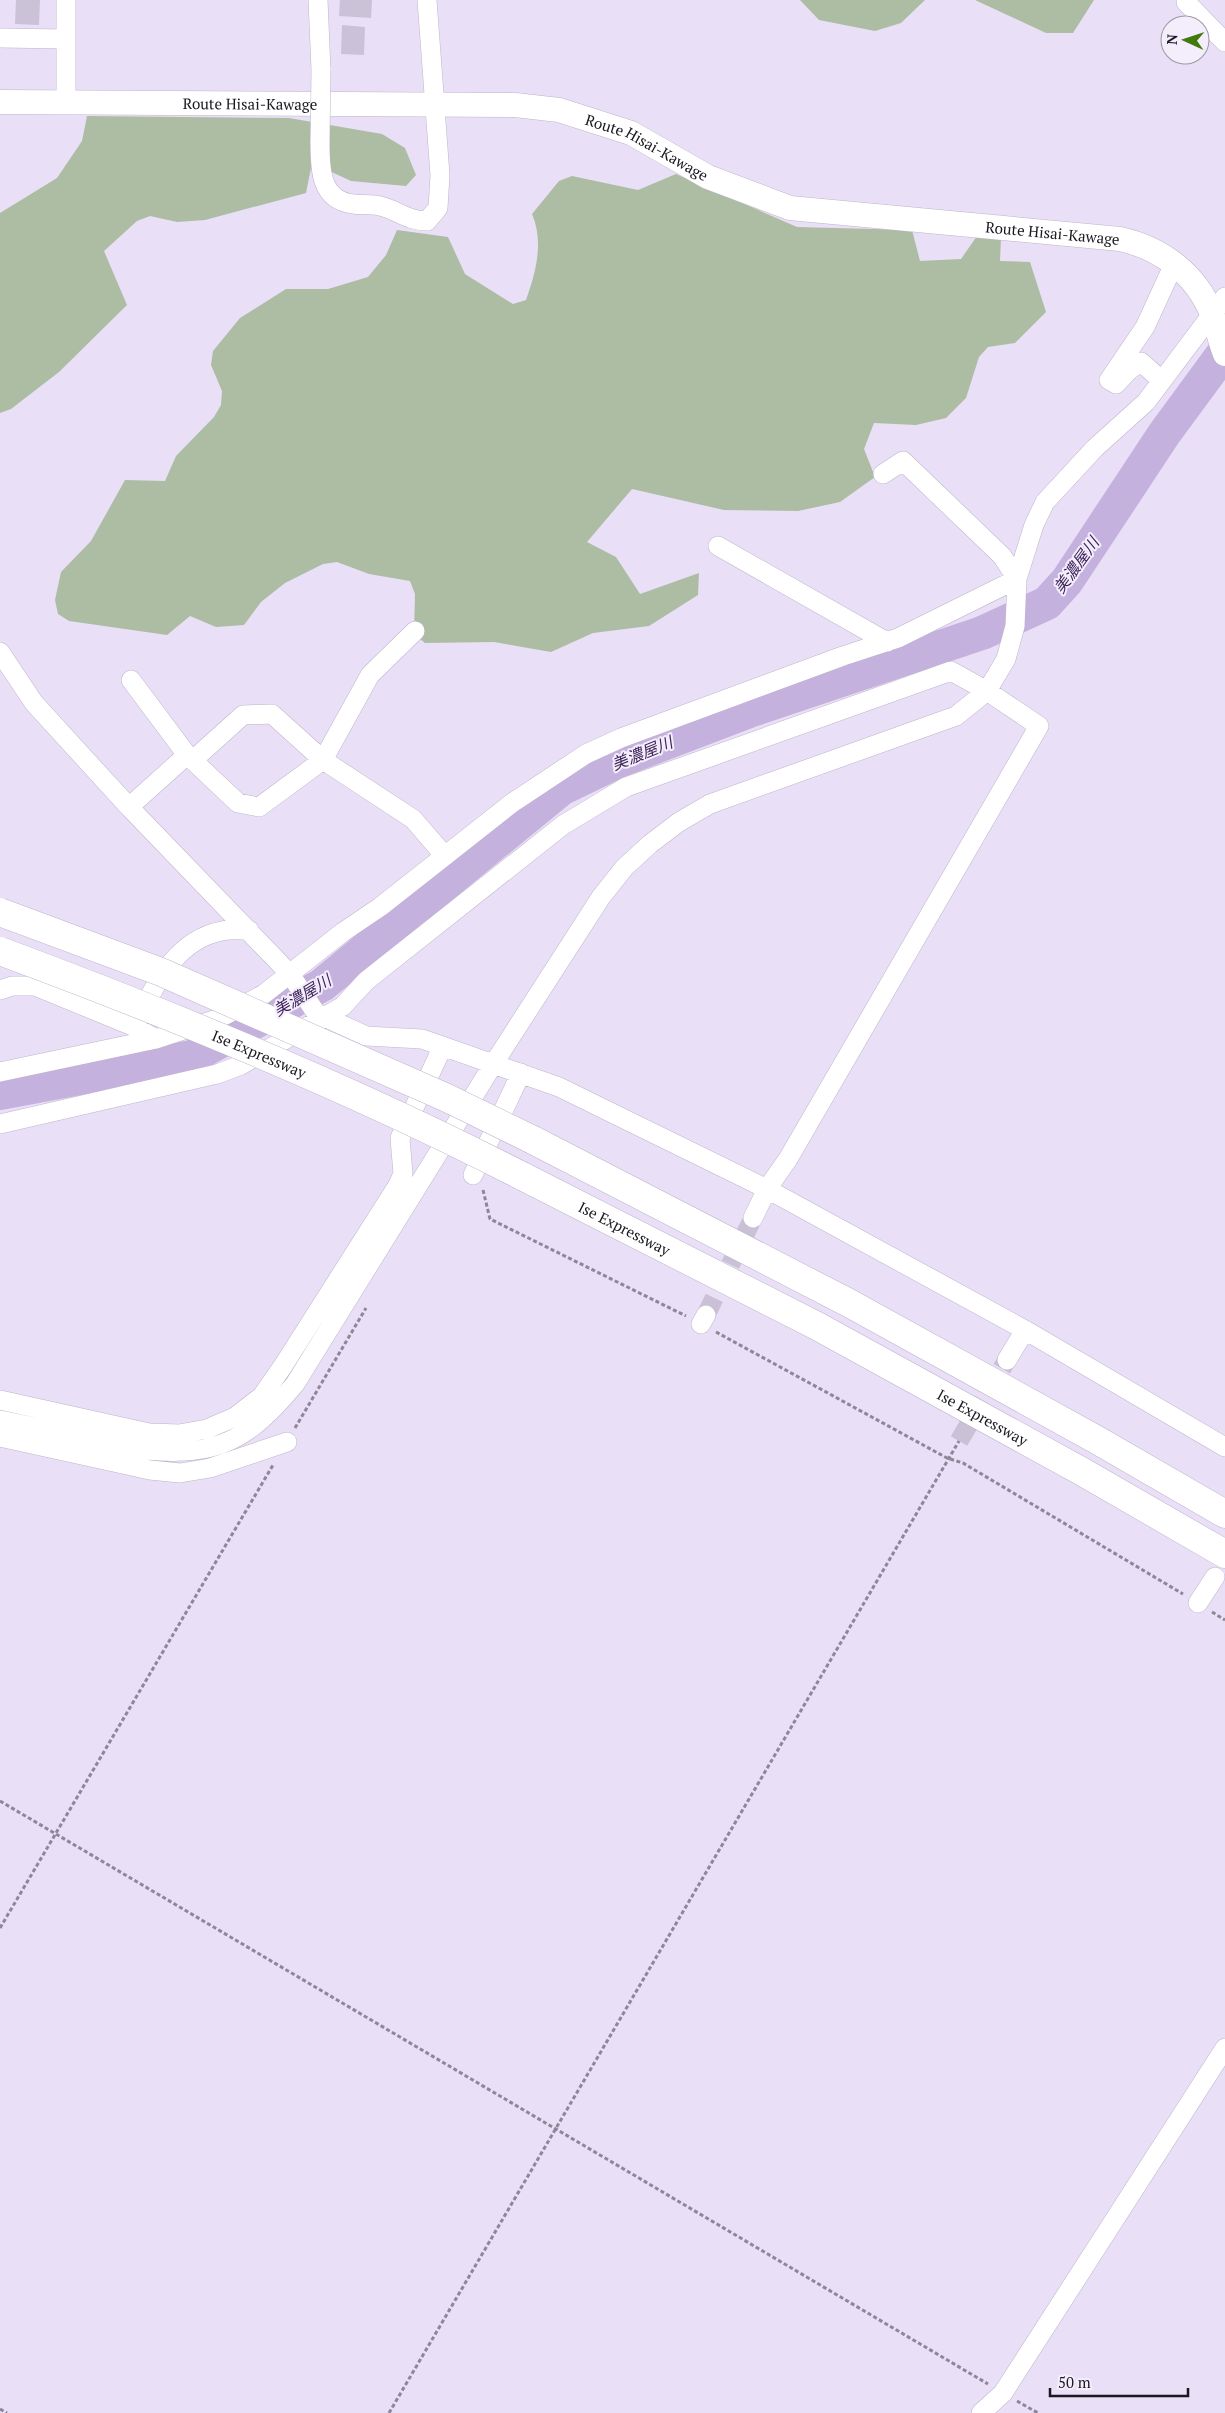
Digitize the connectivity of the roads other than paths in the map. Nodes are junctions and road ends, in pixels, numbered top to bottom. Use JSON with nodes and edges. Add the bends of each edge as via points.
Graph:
{"nodes":[{"id":1,"x":66,"y":0,"type":"edge"},
{"id":2,"x":318,"y":0,"type":"edge"},
{"id":3,"x":427,"y":0,"type":"edge"},
{"id":4,"x":1186,"y":2,"type":"dead end"},
{"id":5,"x":1222,"y":34,"type":"edge"},
{"id":6,"x":0,"y":38,"type":"edge"},
{"id":7,"x":65,"y":39,"type":"junction"},
{"id":8,"x":0,"y":102,"type":"edge"},
{"id":9,"x":66,"y":103,"type":"junction"},
{"id":10,"x":435,"y":106,"type":"junction"},
{"id":11,"x":1174,"y":264,"type":"junction"},
{"id":12,"x":1218,"y":314,"type":"edge"},
{"id":13,"x":1225,"y":354,"type":"edge"},
{"id":14,"x":1162,"y":381,"type":"junction"},
{"id":15,"x":883,"y":474,"type":"dead end"},
{"id":16,"x":718,"y":546,"type":"dead end"},
{"id":17,"x":1016,"y":586,"type":"junction"},
{"id":18,"x":415,"y":631,"type":"dead end"},
{"id":19,"x":887,"y":642,"type":"junction"},
{"id":20,"x":0,"y":652,"type":"edge"},
{"id":21,"x":131,"y":680,"type":"dead end"},
{"id":22,"x":987,"y":691,"type":"junction"},
{"id":23,"x":190,"y":758,"type":"junction"},
{"id":24,"x":323,"y":760,"type":"junction"},
{"id":25,"x":129,"y":807,"type":"junction"},
{"id":26,"x":445,"y":856,"type":"junction"},
{"id":27,"x":0,"y":912,"type":"edge"},
{"id":28,"x":249,"y":930,"type":"junction"},
{"id":29,"x":0,"y":951,"type":"edge"},
{"id":30,"x":292,"y":978,"type":"junction"},
{"id":31,"x":0,"y":990,"type":"edge"},
{"id":32,"x":320,"y":1015,"type":"junction"},
{"id":33,"x":135,"y":1027,"type":"junction"},
{"id":34,"x":156,"y":1040,"type":"junction"},
{"id":35,"x":443,"y":1046,"type":"junction"},
{"id":36,"x":494,"y":1063,"type":"junction"},
{"id":37,"x":0,"y":1072,"type":"edge"},
{"id":38,"x":521,"y":1073,"type":"junction"},
{"id":39,"x":0,"y":1124,"type":"edge"},
{"id":40,"x":473,"y":1175,"type":"road end"},
{"id":41,"x":767,"y":1189,"type":"junction"},
{"id":42,"x":753,"y":1218,"type":"tunnel mouth"},
{"id":43,"x":1025,"y":1330,"type":"junction"},
{"id":44,"x":1007,"y":1360,"type":"tunnel mouth"},
{"id":45,"x":0,"y":1400,"type":"edge"},
{"id":46,"x":0,"y":1420,"type":"edge"},
{"id":47,"x":0,"y":1437,"type":"edge"},
{"id":48,"x":287,"y":1442,"type":"road end"},
{"id":49,"x":1225,"y":1447,"type":"edge"},
{"id":50,"x":1225,"y":1514,"type":"edge"},
{"id":51,"x":1220,"y":1566,"type":"edge"},
{"id":52,"x":1198,"y":1603,"type":"road end"},
{"id":53,"x":1225,"y":2048,"type":"edge"},
{"id":54,"x":981,"y":2413,"type":"edge"}],
"edges":[{"from":1,"to":7,"type":"street"},
{"from":2,"to":10,"type":"street","bridge":true,"via":[[320,173],[332,194],[352,204],[378,205],[410,220],[427,221],[438,208],[440,176]]},
{"from":3,"to":10,"type":"street"},
{"from":4,"to":5,"type":"street"},
{"from":6,"to":7,"type":"street"},
{"from":7,"to":9,"type":"street"},
{"from":8,"to":9,"type":"main road","name":"Route Hisai-Kawage"},
{"from":9,"to":10,"type":"main road","name":"Route Hisai-Kawage"},
{"from":10,"to":11,"type":"main road","name":"Route Hisai-Kawage","via":[[515,105],[559,110],[631,132],[708,177],[790,208],[1120,240],[1157,251]]},
{"from":11,"to":12,"type":"main road","name":"Route Hisai-Kawage"},
{"from":11,"to":14,"type":"street","via":[[1145,327],[1109,380],[1116,384],[1141,362]]},
{"from":12,"to":13,"type":"main road","name":"Route Hisai-Kawage"},
{"from":12,"to":14,"type":"street"},
{"from":14,"to":17,"type":"street","via":[[1146,402],[1095,448],[1045,502],[1034,525]]},
{"from":15,"to":17,"type":"street","via":[[903,461],[1002,556]]},
{"from":16,"to":19,"type":"street"},
{"from":17,"to":19,"type":"street"},
{"from":17,"to":22,"type":"street","via":[[1015,626],[1006,659]]},
{"from":18,"to":24,"type":"street","via":[[370,676]]},
{"from":19,"to":26,"type":"street","via":[[621,738],[586,754],[512,803]]},
{"from":20,"to":25,"type":"street","via":[[34,703]]},
{"from":21,"to":23,"type":"street"},
{"from":22,"to":32,"type":"street","via":[[951,671],[626,787],[563,825],[366,981],[343,1006]]},
{"from":22,"to":36,"type":"street","via":[[956,716],[710,804],[664,833],[624,868],[601,897]]},
{"from":22,"to":41,"type":"street","via":[[1039,726],[793,1151]]},
{"from":23,"to":24,"type":"street","via":[[243,715],[272,714]]},
{"from":23,"to":24,"type":"street","via":[[238,803],[259,807]]},
{"from":23,"to":25,"type":"street"},
{"from":24,"to":26,"type":"street","via":[[413,819]]},
{"from":25,"to":28,"type":"street"},
{"from":26,"to":30,"type":"street"},
{"from":27,"to":50,"type":"highway","bridge":true,"via":[[160,972],[447,1098],[533,1140],[849,1303]]},
{"from":28,"to":30,"type":"street"},
{"from":28,"to":33,"type":"street","via":[[223,931],[207,936],[184,950],[159,980]]},
{"from":29,"to":51,"type":"highway","name":"Ise Expressway","bridge":true,"via":[[268,1056],[432,1130],[817,1326],[1081,1471]]},
{"from":30,"to":32,"type":"street"},
{"from":30,"to":34,"type":"street","via":[[220,1018]]},
{"from":31,"to":33,"type":"street","via":[[12,986],[35,986]]},
{"from":32,"to":35,"type":"street","via":[[366,1036],[412,1037]]},
{"from":32,"to":39,"type":"street","via":[[241,1065],[217,1074]]},
{"from":33,"to":34,"type":"street"},
{"from":34,"to":37,"type":"street"},
{"from":35,"to":36,"type":"street"},
{"from":35,"to":45,"type":"street","via":[[400,1138],[403,1174],[398,1185],[262,1396],[235,1417],[207,1429],[179,1434],[149,1433]]},
{"from":36,"to":38,"type":"street"},
{"from":36,"to":46,"type":"street","via":[[295,1384],[272,1412],[248,1432],[191,1452],[168,1452]]},
{"from":38,"to":40,"type":"street"},
{"from":38,"to":41,"type":"street","via":[[558,1087]]},
{"from":41,"to":42,"type":"street"},
{"from":41,"to":43,"type":"street"},
{"from":43,"to":44,"type":"street"},
{"from":43,"to":49,"type":"street"},
{"from":47,"to":48,"type":"street","via":[[150,1470],[180,1473],[210,1468]]},
{"from":51,"to":52,"type":"street"},
{"from":53,"to":54,"type":"street","via":[[1003,2392]]}]}
